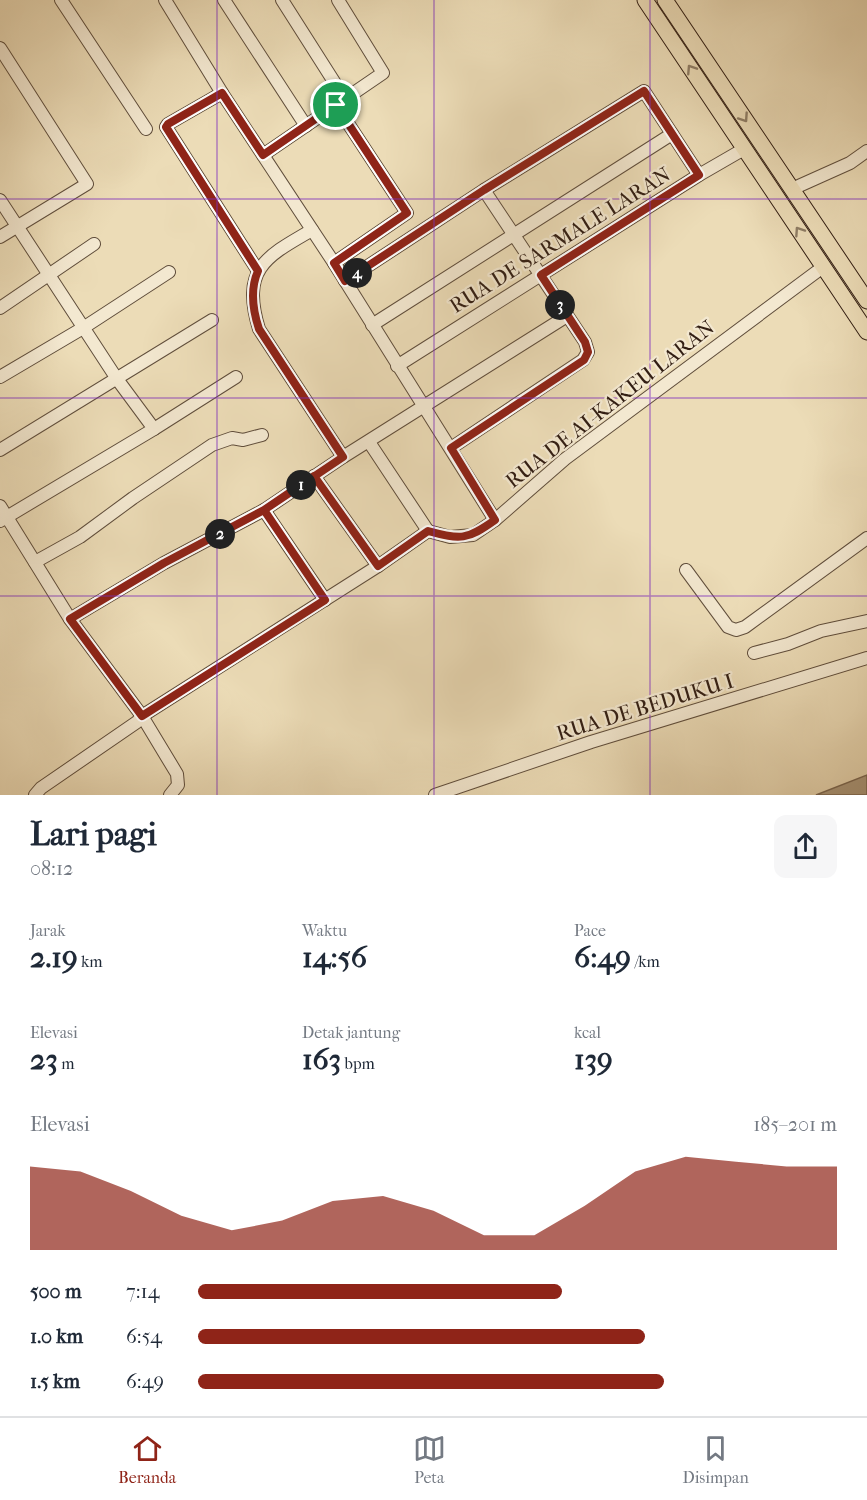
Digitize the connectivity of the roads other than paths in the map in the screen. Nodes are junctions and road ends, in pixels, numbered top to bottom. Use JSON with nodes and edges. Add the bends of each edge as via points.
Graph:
{"nodes":[{"id":1,"x":61,"y":0,"type":"edge"},
{"id":2,"x":165,"y":0,"type":"edge"},
{"id":3,"x":225,"y":0,"type":"edge"},
{"id":4,"x":282,"y":0,"type":"edge"},
{"id":5,"x":338,"y":0,"type":"edge"},
{"id":6,"x":645,"y":0,"type":"edge"},
{"id":7,"x":665,"y":0,"type":"edge"},
{"id":8,"x":0,"y":48,"type":"edge"},
{"id":9,"x":222,"y":93,"type":"junction"},
{"id":10,"x":341,"y":102,"type":"junction"},
{"id":11,"x":306,"y":126,"type":"junction"},
{"id":12,"x":146,"y":129,"type":"dead end"},
{"id":13,"x":672,"y":134,"type":"junction"},
{"id":14,"x":744,"y":149,"type":"junction"},
{"id":15,"x":867,"y":151,"type":"edge"},
{"id":16,"x":263,"y":155,"type":"junction"},
{"id":17,"x":699,"y":175,"type":"junction"},
{"id":18,"x":792,"y":189,"type":"junction"},
{"id":19,"x":484,"y":190,"type":"junction"},
{"id":20,"x":0,"y":200,"type":"edge"},
{"id":21,"x":16,"y":227,"type":"junction"},
{"id":22,"x":312,"y":230,"type":"junction"},
{"id":23,"x":514,"y":235,"type":"junction"},
{"id":24,"x":0,"y":237,"type":"edge"},
{"id":25,"x":94,"y":244,"type":"dead end"},
{"id":26,"x":334,"y":263,"type":"junction"},
{"id":27,"x":823,"y":267,"type":"junction"},
{"id":28,"x":258,"y":271,"type":"junction"},
{"id":29,"x":169,"y":272,"type":"dead end"},
{"id":30,"x":541,"y":275,"type":"junction"},
{"id":31,"x":50,"y":276,"type":"junction"},
{"id":32,"x":345,"y":281,"type":"junction"},
{"id":33,"x":867,"y":301,"type":"edge"},
{"id":34,"x":0,"y":308,"type":"edge"},
{"id":35,"x":567,"y":316,"type":"junction"},
{"id":36,"x":212,"y":320,"type":"dead end"},
{"id":37,"x":372,"y":325,"type":"junction"},
{"id":38,"x":83,"y":328,"type":"junction"},
{"id":39,"x":867,"y":332,"type":"edge"},
{"id":40,"x":397,"y":366,"type":"junction"},
{"id":41,"x":0,"y":377,"type":"edge"},
{"id":42,"x":236,"y":377,"type":"dead end"},
{"id":43,"x":117,"y":379,"type":"junction"},
{"id":44,"x":424,"y":406,"type":"junction"},
{"id":45,"x":154,"y":429,"type":"junction"},
{"id":46,"x":262,"y":435,"type":"dead end"},
{"id":47,"x":369,"y":442,"type":"junction"},
{"id":48,"x":451,"y":448,"type":"junction"},
{"id":49,"x":0,"y":450,"type":"edge"},
{"id":50,"x":343,"y":457,"type":"junction"},
{"id":51,"x":314,"y":476,"type":"junction"},
{"id":52,"x":264,"y":510,"type":"junction"},
{"id":53,"x":2,"y":514,"type":"edge"},
{"id":54,"x":495,"y":520,"type":"junction"},
{"id":55,"x":428,"y":531,"type":"junction"},
{"id":56,"x":867,"y":538,"type":"edge"},
{"id":57,"x":35,"y":562,"type":"junction"},
{"id":58,"x":378,"y":566,"type":"junction"},
{"id":59,"x":686,"y":570,"type":"dead end"},
{"id":60,"x":325,"y":600,"type":"junction"},
{"id":61,"x":70,"y":619,"type":"junction"},
{"id":62,"x":867,"y":621,"type":"edge"},
{"id":63,"x":754,"y":652,"type":"dead end"},
{"id":64,"x":867,"y":658,"type":"edge"},
{"id":65,"x":142,"y":716,"type":"junction"},
{"id":66,"x":35,"y":795,"type":"edge"},
{"id":67,"x":170,"y":795,"type":"edge"},
{"id":68,"x":435,"y":795,"type":"edge"}],
"edges":[{"from":1,"to":12,"type":"street"},
{"from":2,"to":9,"type":"street"},
{"from":3,"to":11,"type":"street"},
{"from":4,"to":10,"type":"street"},
{"from":5,"to":10,"type":"street","via":[[383,70]]},
{"from":14,"to":6,"type":"main road","one_way":true},
{"from":7,"to":18,"type":"main road","one_way":true},
{"from":8,"to":21,"type":"street","via":[[87,184]]},
{"from":9,"to":16,"type":"street"},
{"from":9,"to":28,"type":"street","via":[[166,127]]},
{"from":10,"to":11,"type":"street"},
{"from":10,"to":26,"type":"street","via":[[407,213]]},
{"from":11,"to":16,"type":"street"},
{"from":13,"to":17,"type":"street"},
{"from":13,"to":19,"type":"street","via":[[644,91]]},
{"from":13,"to":23,"type":"street"},
{"from":14,"to":17,"type":"street","name":"RUA DE SARMALE LARAN"},
{"from":27,"to":14,"type":"main road","one_way":true},
{"from":15,"to":18,"type":"street","via":[[850,163]]},
{"from":16,"to":22,"type":"street"},
{"from":17,"to":30,"type":"street","name":"RUA DE SARMALE LARAN"},
{"from":18,"to":33,"type":"main road"},
{"from":19,"to":23,"type":"street"},
{"from":19,"to":32,"type":"street"},
{"from":20,"to":21,"type":"street"},
{"from":21,"to":24,"type":"street"},
{"from":21,"to":31,"type":"street"},
{"from":22,"to":26,"type":"street"},
{"from":22,"to":28,"type":"street","via":[[281,248]]},
{"from":23,"to":30,"type":"street"},
{"from":23,"to":37,"type":"street"},
{"from":25,"to":31,"type":"street"},
{"from":26,"to":32,"type":"street"},
{"from":27,"to":39,"type":"main road"},
{"from":27,"to":54,"type":"street","name":"RUA DE AI-KAKEU LARAN","via":[[566,459]]},
{"from":28,"to":50,"type":"street","via":[[253,298],[259,329]]},
{"from":29,"to":38,"type":"street"},
{"from":30,"to":35,"type":"street"},
{"from":30,"to":40,"type":"street","name":"RUA DE SARMALE LARAN"},
{"from":31,"to":34,"type":"street"},
{"from":31,"to":38,"type":"street"},
{"from":32,"to":37,"type":"street"},
{"from":35,"to":44,"type":"street"},
{"from":35,"to":48,"type":"street","via":[[585,342],[588,352],[584,360]]},
{"from":36,"to":43,"type":"street"},
{"from":37,"to":40,"type":"street"},
{"from":38,"to":41,"type":"street"},
{"from":38,"to":43,"type":"street"},
{"from":40,"to":44,"type":"street"},
{"from":42,"to":45,"type":"street"},
{"from":43,"to":45,"type":"street"},
{"from":43,"to":49,"type":"street"},
{"from":44,"to":47,"type":"street"},
{"from":44,"to":48,"type":"street"},
{"from":45,"to":53,"type":"street"},
{"from":46,"to":57,"type":"street","via":[[212,445],[80,537]]},
{"from":47,"to":50,"type":"street"},
{"from":47,"to":55,"type":"street"},
{"from":48,"to":54,"type":"street"},
{"from":50,"to":51,"type":"street"},
{"from":51,"to":52,"type":"street"},
{"from":51,"to":58,"type":"street"},
{"from":52,"to":60,"type":"street"},
{"from":52,"to":61,"type":"street"},
{"from":53,"to":57,"type":"street"},
{"from":54,"to":55,"type":"street","name":"RUA DE AI-KAKEU LARAN","via":[[473,535],[450,537]]},
{"from":55,"to":58,"type":"street"},
{"from":56,"to":59,"type":"street","via":[[736,630],[728,627]]},
{"from":57,"to":61,"type":"street"},
{"from":58,"to":60,"type":"street"},
{"from":60,"to":65,"type":"street"},
{"from":61,"to":65,"type":"street"},
{"from":62,"to":63,"type":"street"},
{"from":64,"to":68,"type":"street","name":"RUA DE BEDUKU I","via":[[591,742]]},
{"from":65,"to":66,"type":"street"},
{"from":65,"to":67,"type":"street","via":[[177,774],[178,785]]}]}
